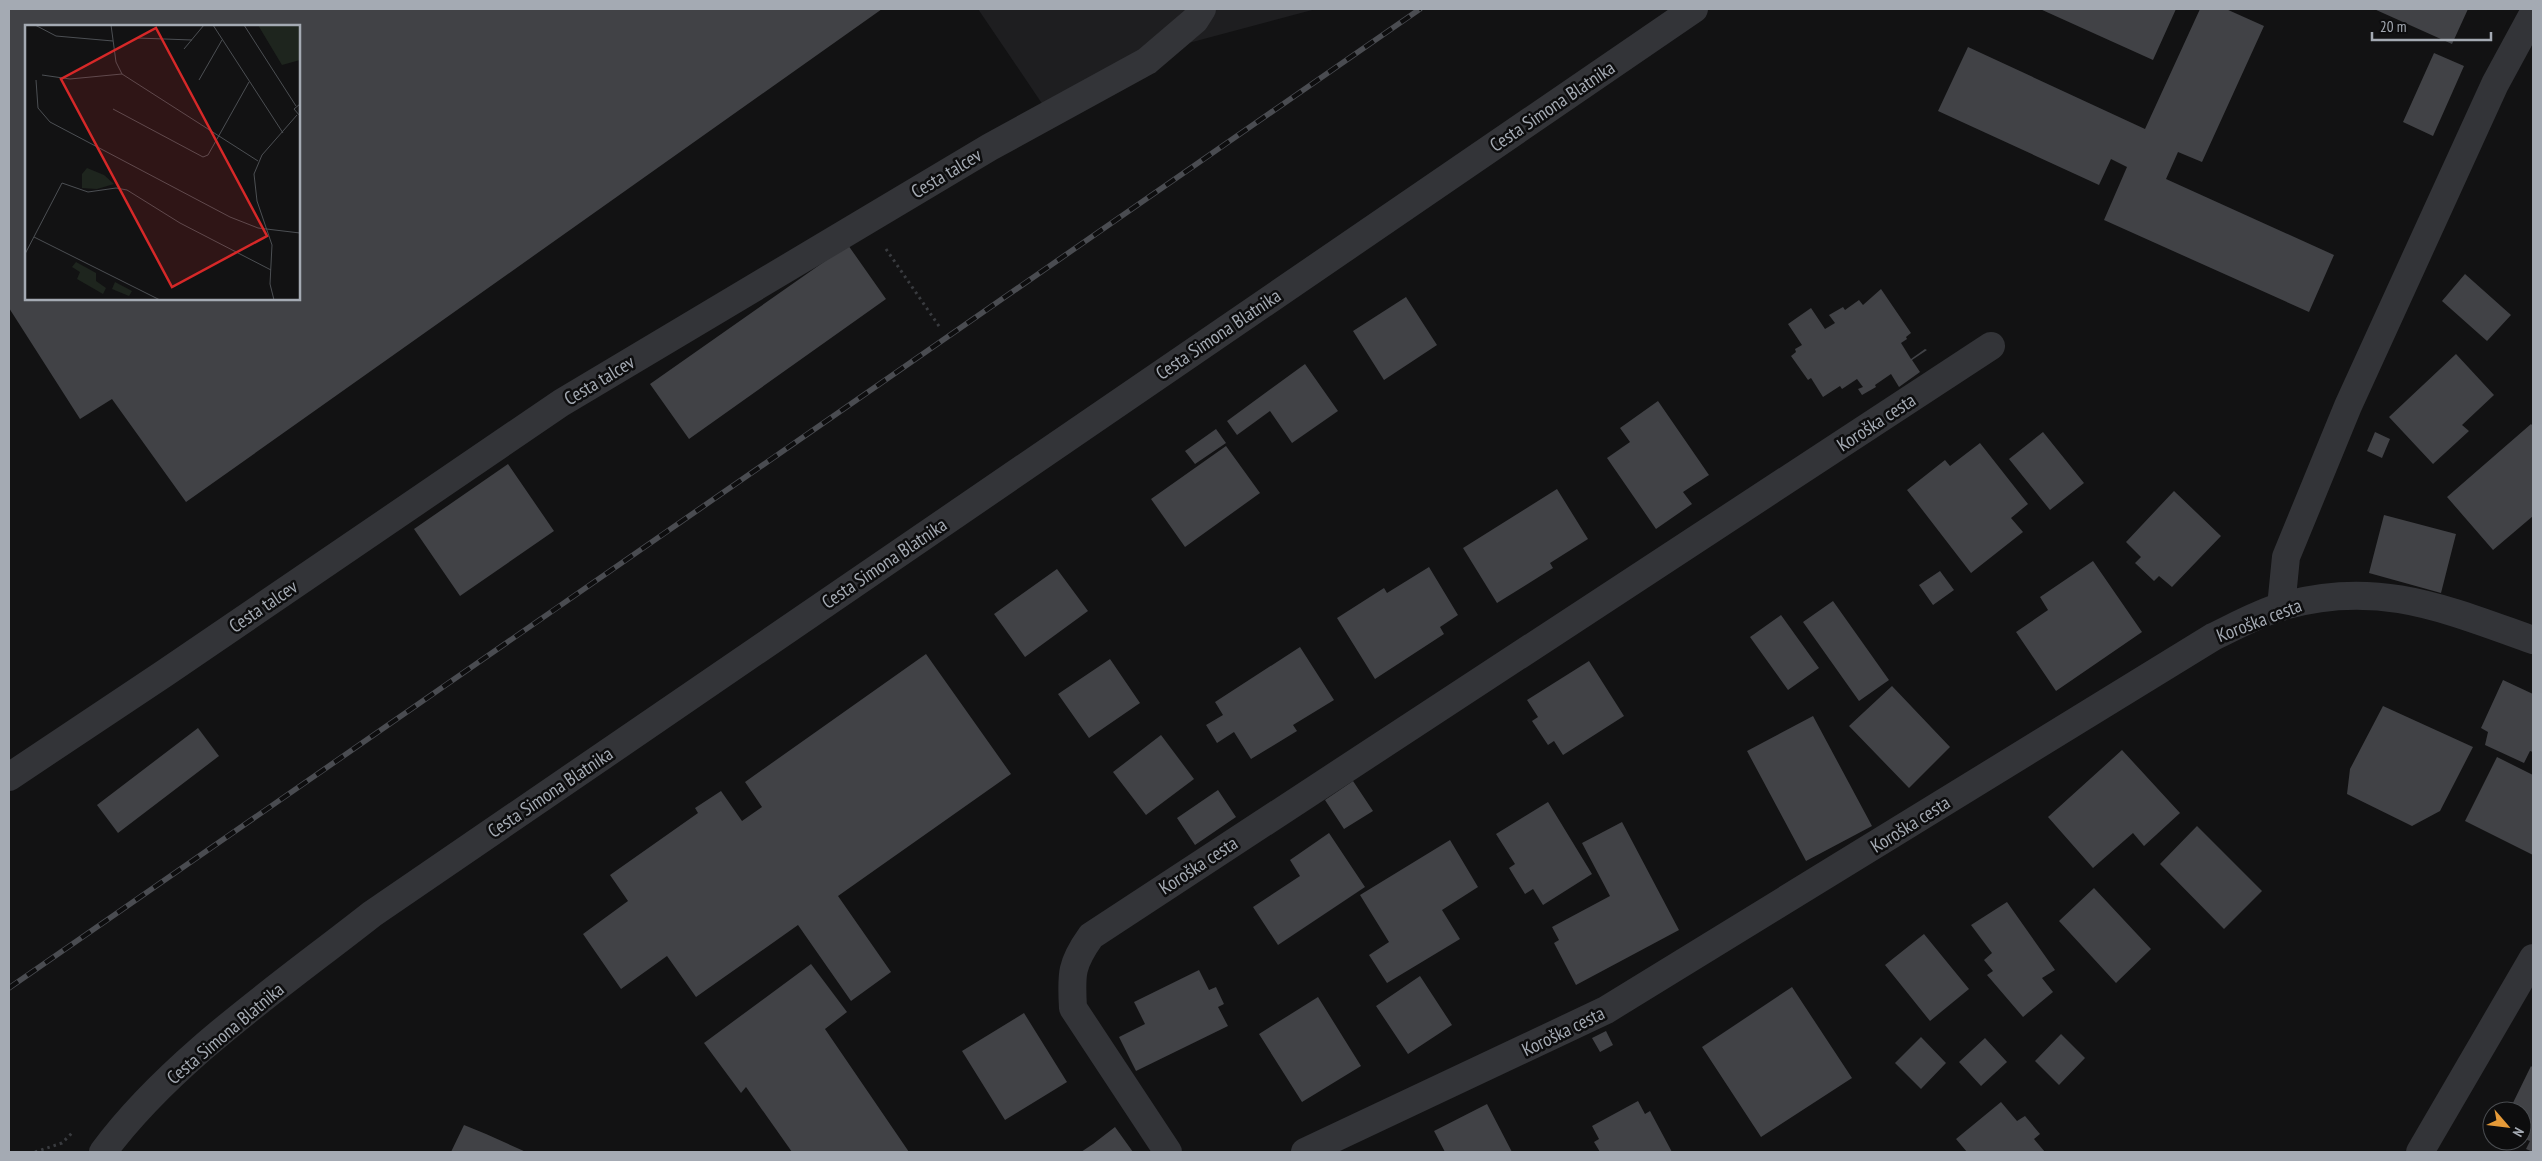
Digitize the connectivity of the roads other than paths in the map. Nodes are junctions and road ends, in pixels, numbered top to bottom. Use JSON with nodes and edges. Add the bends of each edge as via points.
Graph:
{"nodes":[{"id":1,"x":1202,"y":9,"type":"edge"},
{"id":2,"x":1694,"y":9,"type":"edge"},
{"id":3,"x":2533,"y":14,"type":"edge"},
{"id":4,"x":1991,"y":346,"type":"dead end"},
{"id":5,"x":2281,"y":607,"type":"junction"},
{"id":6,"x":2533,"y":640,"type":"edge"},
{"id":7,"x":9,"y":777,"type":"edge"},
{"id":8,"x":2533,"y":958,"type":"edge"},
{"id":9,"x":103,"y":1152,"type":"edge"},
{"id":10,"x":1168,"y":1152,"type":"edge"},
{"id":11,"x":1305,"y":1152,"type":"edge"},
{"id":12,"x":2420,"y":1152,"type":"edge"}],
"edges":[{"from":1,"to":7,"type":"street","name":"Cesta talcev","via":[[1195,20],[1147,61],[990,147],[561,403]]},
{"from":2,"to":9,"type":"street","name":"Cesta Simona Blatnika","via":[[372,914],[203,1048],[126,1120]]},
{"from":3,"to":5,"type":"street","via":[[2495,84],[2348,406],[2286,557]]},
{"from":4,"to":10,"type":"street","name":"Koroška cesta","via":[[1091,936],[1076,958],[1073,1008]]},
{"from":5,"to":6,"type":"street","name":"Koroška cesta","via":[[2321,597],[2365,594],[2428,604]]},
{"from":5,"to":11,"type":"street","name":"Koroška cesta","via":[[2213,637],[1606,1010]]},
{"from":8,"to":12,"type":"street"}]}
